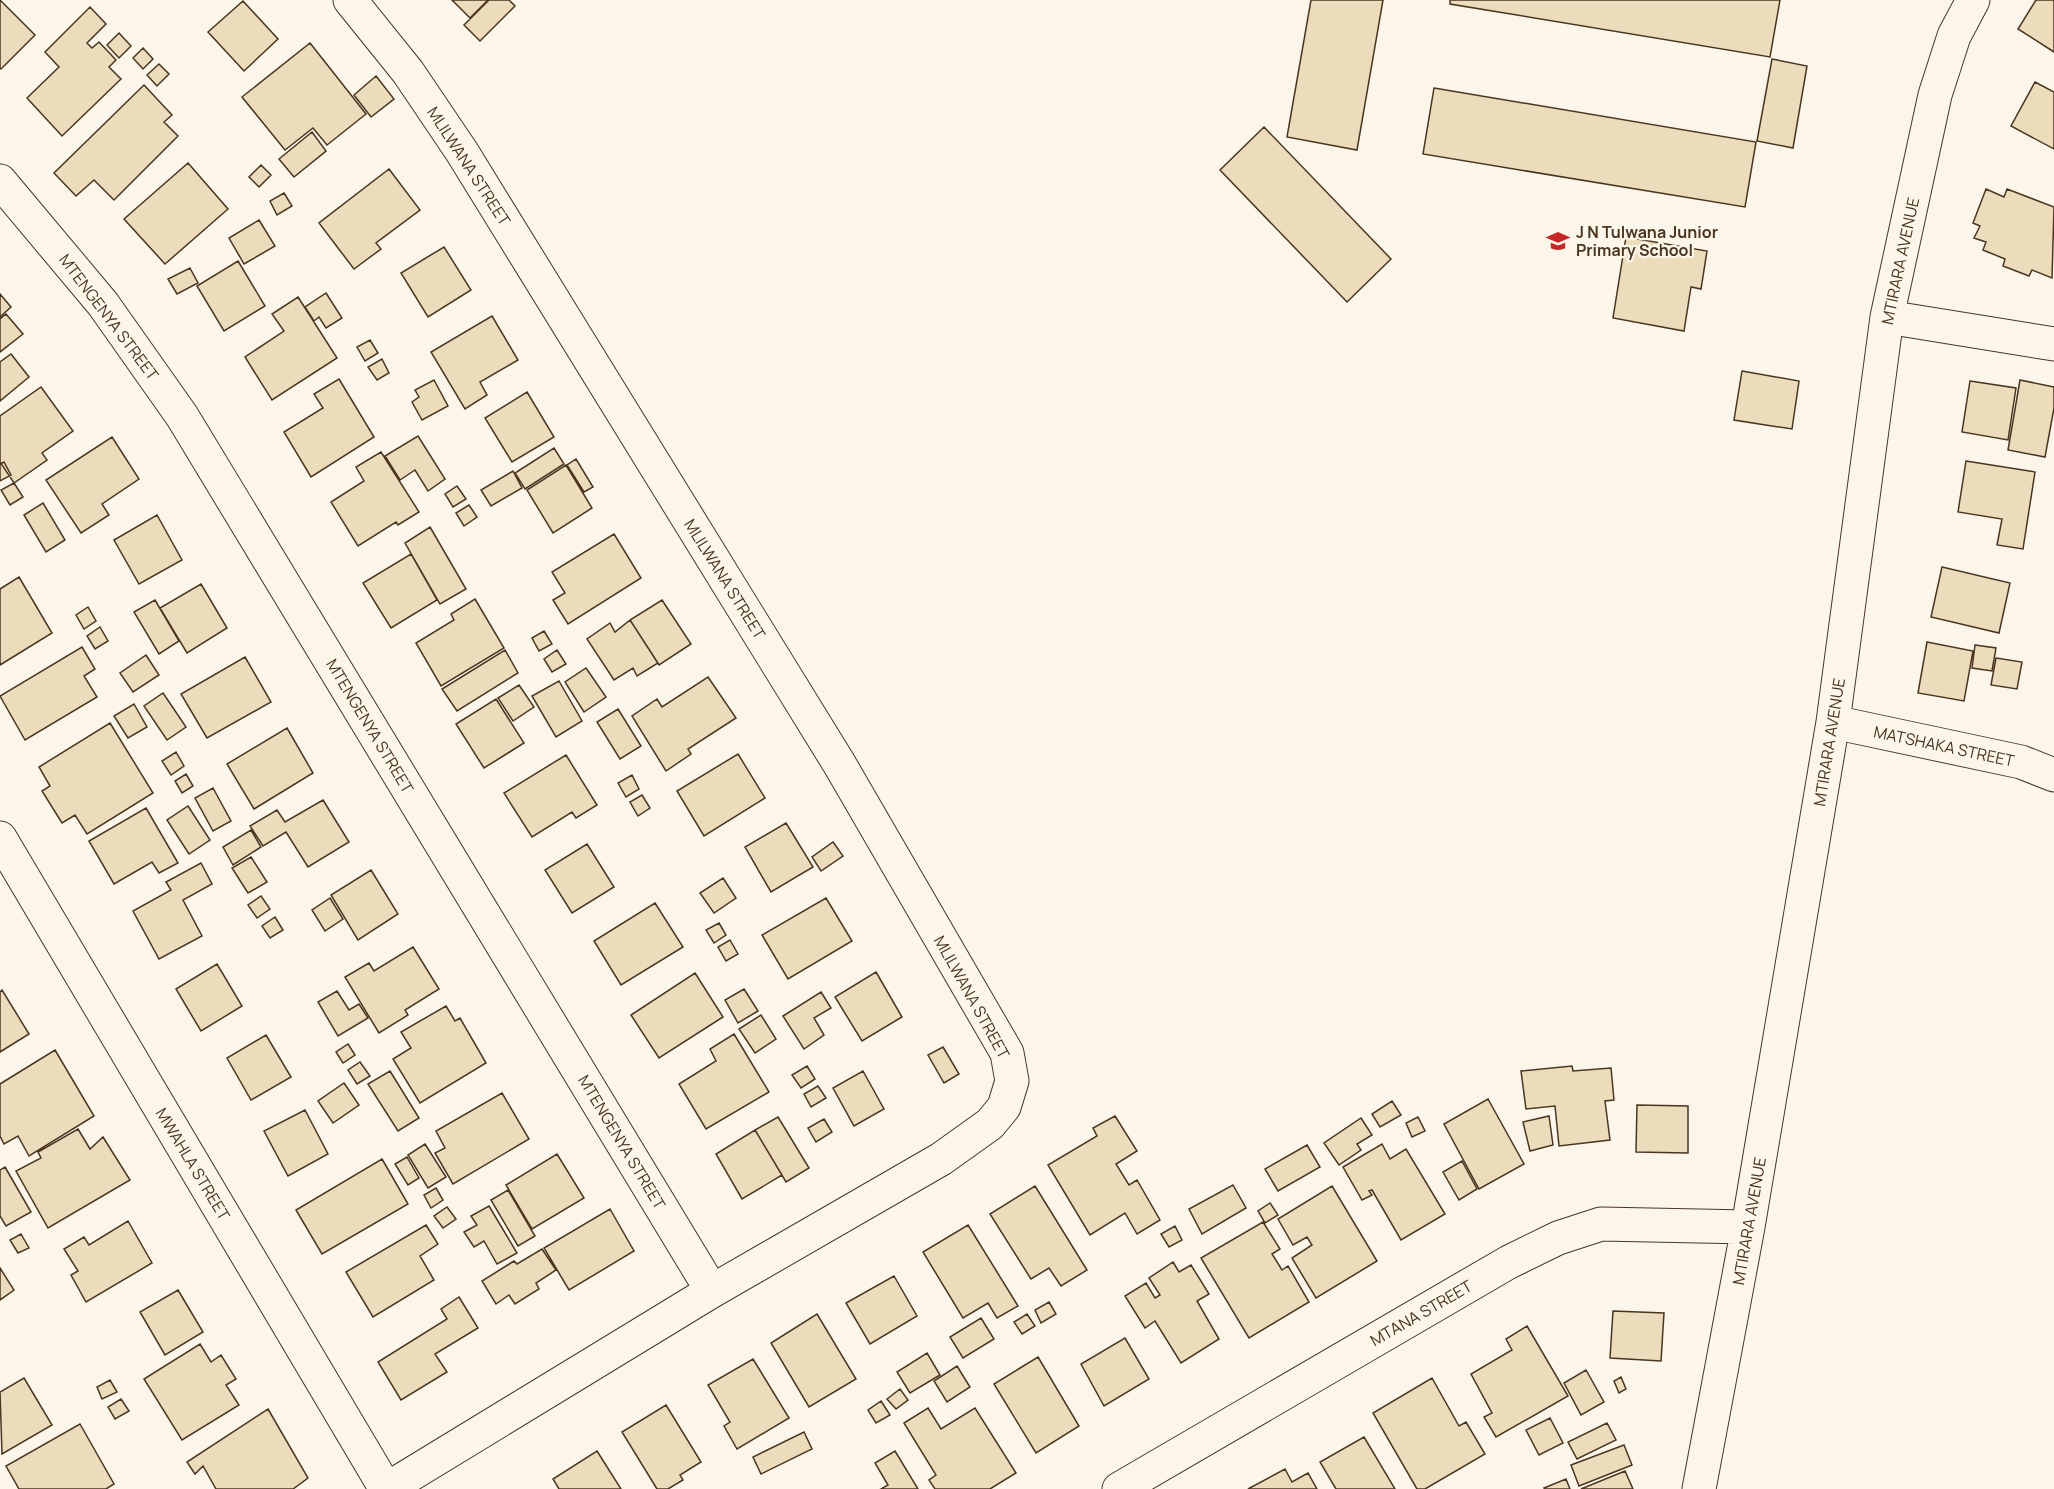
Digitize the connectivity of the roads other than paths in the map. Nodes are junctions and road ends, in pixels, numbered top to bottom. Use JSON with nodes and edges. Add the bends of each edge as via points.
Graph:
{"nodes":[{"id":1,"x":350,"y":0,"type":"edge"},
{"id":2,"x":1973,"y":0,"type":"edge"},
{"id":3,"x":0,"y":181,"type":"edge"},
{"id":4,"x":1887,"y":317,"type":"junction"},
{"id":5,"x":2054,"y":344,"type":"edge"},
{"id":6,"x":1833,"y":722,"type":"junction"},
{"id":7,"x":2054,"y":775,"type":"edge"},
{"id":8,"x":0,"y":838,"type":"edge"},
{"id":9,"x":1748,"y":1227,"type":"junction"},
{"id":10,"x":712,"y":1291,"type":"junction"},
{"id":11,"x":387,"y":1489,"type":"edge"},
{"id":12,"x":1119,"y":1489,"type":"edge"},
{"id":13,"x":1699,"y":1489,"type":"edge"}],
"edges":[{"from":1,"to":10,"type":"street","name":"MLILWANA STREET","via":[[408,72],[462,152],[840,765],[1007,1053],[1012,1081],[1004,1107],[990,1124],[941,1159]]},
{"from":2,"to":4,"type":"street","name":"MTIRARA AVENUE","via":[[1954,36],[1935,94]]},
{"from":3,"to":10,"type":"street","name":"MTENGENYA STREET","via":[[103,304],[182,416]]},
{"from":4,"to":5,"type":"street"},
{"from":4,"to":6,"type":"street","name":"MTIRARA AVENUE"},
{"from":6,"to":7,"type":"street","name":"MATSHAKA STREET","via":[[2021,762]]},
{"from":6,"to":9,"type":"street","name":"MTIRARA AVENUE"},
{"from":8,"to":11,"type":"street","name":"MWAHLA STREET"},
{"from":9,"to":12,"type":"street","name":"MTANA STREET","via":[[1601,1224],[1558,1238],[1509,1262]]},
{"from":9,"to":13,"type":"street","name":"MTIRARA AVENUE"},
{"from":10,"to":11,"type":"street","name":"MLILWANA STREET"}]}
